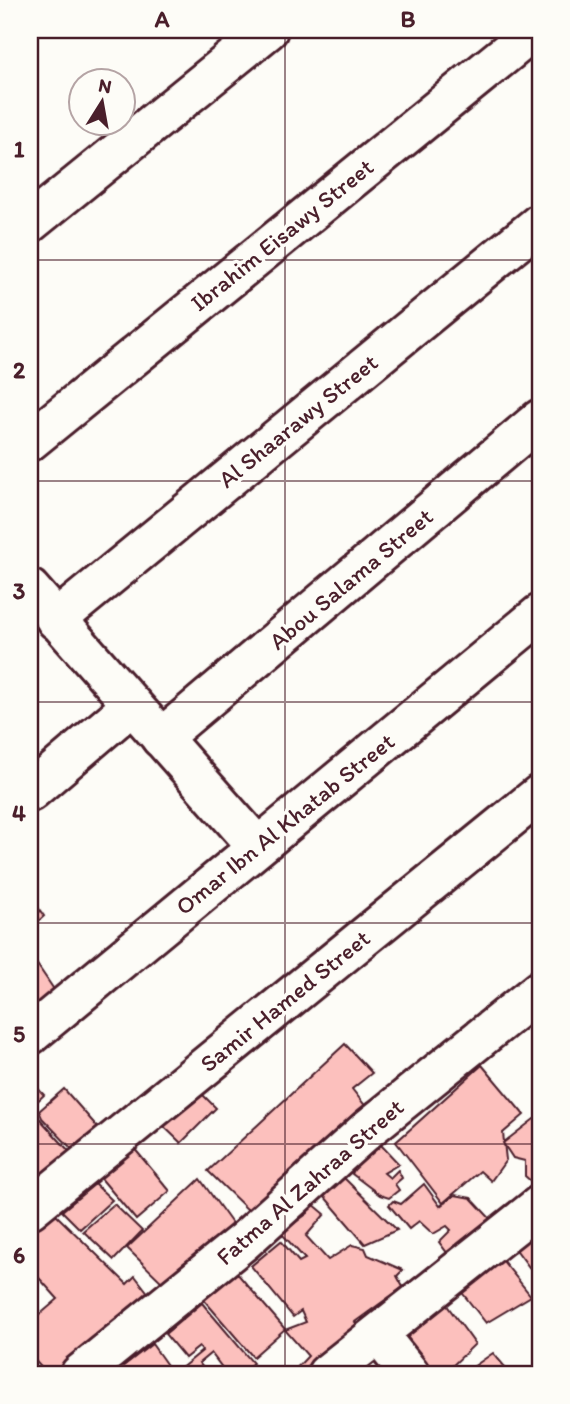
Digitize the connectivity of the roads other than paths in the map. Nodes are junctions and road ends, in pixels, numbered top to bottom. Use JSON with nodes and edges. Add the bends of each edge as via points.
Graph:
{"nodes":[{"id":1,"x":268,"y":30,"type":"edge"},
{"id":2,"x":535,"y":30,"type":"edge"},
{"id":3,"x":30,"y":223,"type":"edge"},
{"id":4,"x":540,"y":223,"type":"edge"},
{"id":5,"x":540,"y":419,"type":"edge"},
{"id":6,"x":30,"y":441,"type":"edge"},
{"id":7,"x":30,"y":589,"type":"edge"},
{"id":8,"x":540,"y":614,"type":"edge"},
{"id":9,"x":56,"y":620,"type":"junction"},
{"id":10,"x":132,"y":705,"type":"junction"},
{"id":11,"x":161,"y":738,"type":"junction"},
{"id":12,"x":30,"y":792,"type":"edge"},
{"id":13,"x":540,"y":794,"type":"edge"},
{"id":14,"x":257,"y":846,"type":"junction"},
{"id":15,"x":540,"y":990,"type":"edge"},
{"id":16,"x":30,"y":1035,"type":"edge"},
{"id":17,"x":540,"y":1205,"type":"edge"},
{"id":18,"x":30,"y":1209,"type":"edge"},
{"id":19,"x":378,"y":1334,"type":"junction"},
{"id":20,"x":80,"y":1374,"type":"edge"},
{"id":21,"x":327,"y":1374,"type":"edge"},
{"id":22,"x":410,"y":1374,"type":"edge"}],
"edges":[{"from":1,"to":3,"type":"street"},
{"from":2,"to":6,"type":"street","name":"Ibrahim Eisawy Street"},
{"from":4,"to":9,"type":"street","name":"Al Shaarawy Street"},
{"from":5,"to":11,"type":"street","name":"Abou Salama Street"},
{"from":7,"to":9,"type":"street"},
{"from":8,"to":14,"type":"street","name":"Omar Ibn Al Khatab Street"},
{"from":9,"to":10,"type":"street"},
{"from":10,"to":11,"type":"street"},
{"from":10,"to":12,"type":"street"},
{"from":11,"to":14,"type":"street"},
{"from":13,"to":18,"type":"street","name":"Samir Hamed Street"},
{"from":14,"to":16,"type":"street","name":"Omar Ibn Al Khatab Street"},
{"from":15,"to":20,"type":"street","name":"Fatma Al Zahraa Street","via":[[369,1128],[244,1241]]},
{"from":17,"to":19,"type":"street"},
{"from":19,"to":21,"type":"street"},
{"from":19,"to":22,"type":"street"}]}
